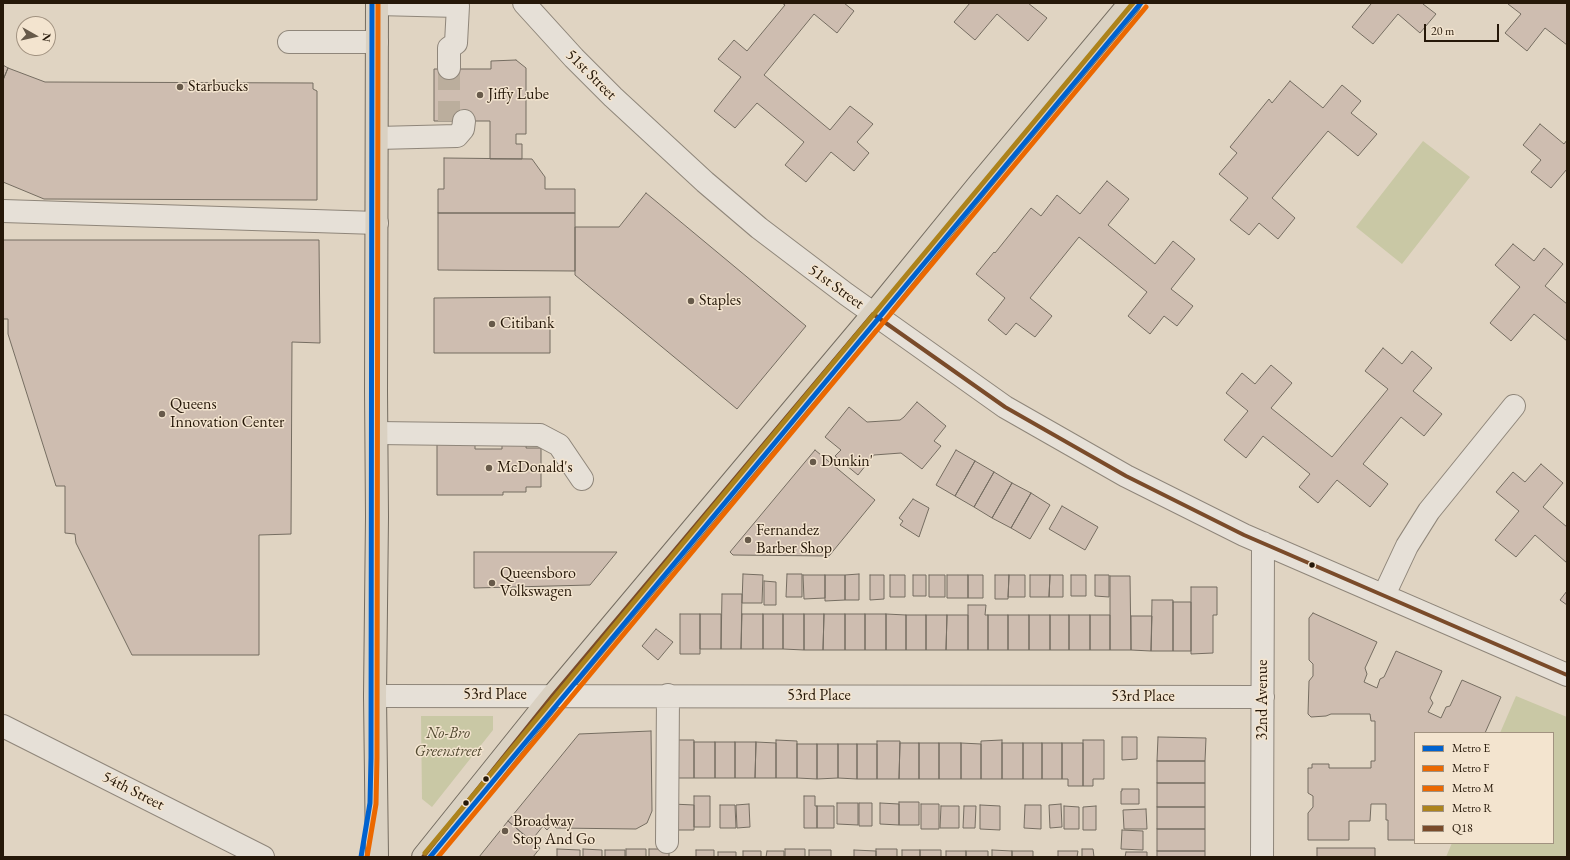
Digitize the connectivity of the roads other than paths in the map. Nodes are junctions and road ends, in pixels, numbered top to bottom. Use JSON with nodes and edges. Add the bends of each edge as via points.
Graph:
{"nodes":[{"id":1,"x":377,"y":3,"type":"edge"},
{"id":2,"x":524,"y":3,"type":"edge"},
{"id":3,"x":1130,"y":3,"type":"edge"},
{"id":4,"x":289,"y":42,"type":"dead end"},
{"id":5,"x":377,"y":42,"type":"junction"},
{"id":6,"x":457,"y":68,"type":"tunnel mouth"},
{"id":7,"x":457,"y":126,"type":"dead end"},
{"id":8,"x":377,"y":138,"type":"junction"},
{"id":9,"x":3,"y":210,"type":"edge"},
{"id":10,"x":377,"y":223,"type":"junction"},
{"id":11,"x":873,"y":314,"type":"junction"},
{"id":12,"x":1514,"y":406,"type":"dead end"},
{"id":13,"x":377,"y":433,"type":"junction"},
{"id":14,"x":582,"y":479,"type":"dead end"},
{"id":15,"x":1263,"y":543,"type":"junction"},
{"id":16,"x":1384,"y":595,"type":"junction"},
{"id":17,"x":1567,"y":675,"type":"edge"},
{"id":18,"x":553,"y":695,"type":"junction"},
{"id":19,"x":668,"y":695,"type":"junction"},
{"id":20,"x":375,"y":696,"type":"junction"},
{"id":21,"x":1263,"y":697,"type":"junction"},
{"id":22,"x":3,"y":726,"type":"edge"},
{"id":23,"x":667,"y":842,"type":"dead end"},
{"id":24,"x":263,"y":857,"type":"edge"},
{"id":25,"x":376,"y":857,"type":"edge"},
{"id":26,"x":423,"y":857,"type":"edge"},
{"id":27,"x":1262,"y":857,"type":"edge"}],
"edges":[{"from":1,"to":5,"type":"main road"},
{"from":1,"to":6,"type":"street","via":[[458,6],[456,42],[464,47]]},
{"from":2,"to":11,"type":"street","name":"51st Street","via":[[612,97],[705,182],[808,267]]},
{"from":3,"to":11,"type":"main road"},
{"from":4,"to":5,"type":"street"},
{"from":5,"to":8,"type":"main road"},
{"from":7,"to":8,"type":"street"},
{"from":8,"to":10,"type":"main road"},
{"from":9,"to":10,"type":"street"},
{"from":10,"to":13,"type":"main road"},
{"from":11,"to":15,"type":"street","name":"51st Street","via":[[1005,407],[1126,476]]},
{"from":11,"to":18,"type":"main road"},
{"from":12,"to":16,"type":"street","via":[[1429,511],[1407,546]]},
{"from":13,"to":14,"type":"street","via":[[540,435],[559,444]]},
{"from":13,"to":20,"type":"main road"},
{"from":15,"to":16,"type":"street","name":"51st Street"},
{"from":15,"to":21,"type":"street","name":"32nd Avenue"},
{"from":16,"to":17,"type":"street","name":"51st Street"},
{"from":18,"to":19,"type":"street","name":"53rd Place"},
{"from":18,"to":20,"type":"street","name":"53rd Place"},
{"from":18,"to":26,"type":"main road"},
{"from":19,"to":21,"type":"street","name":"53rd Place"},
{"from":19,"to":23,"type":"street"},
{"from":20,"to":25,"type":"main road"},
{"from":21,"to":27,"type":"street","name":"32nd Avenue"},
{"from":22,"to":24,"type":"street","name":"54th Street"}]}
